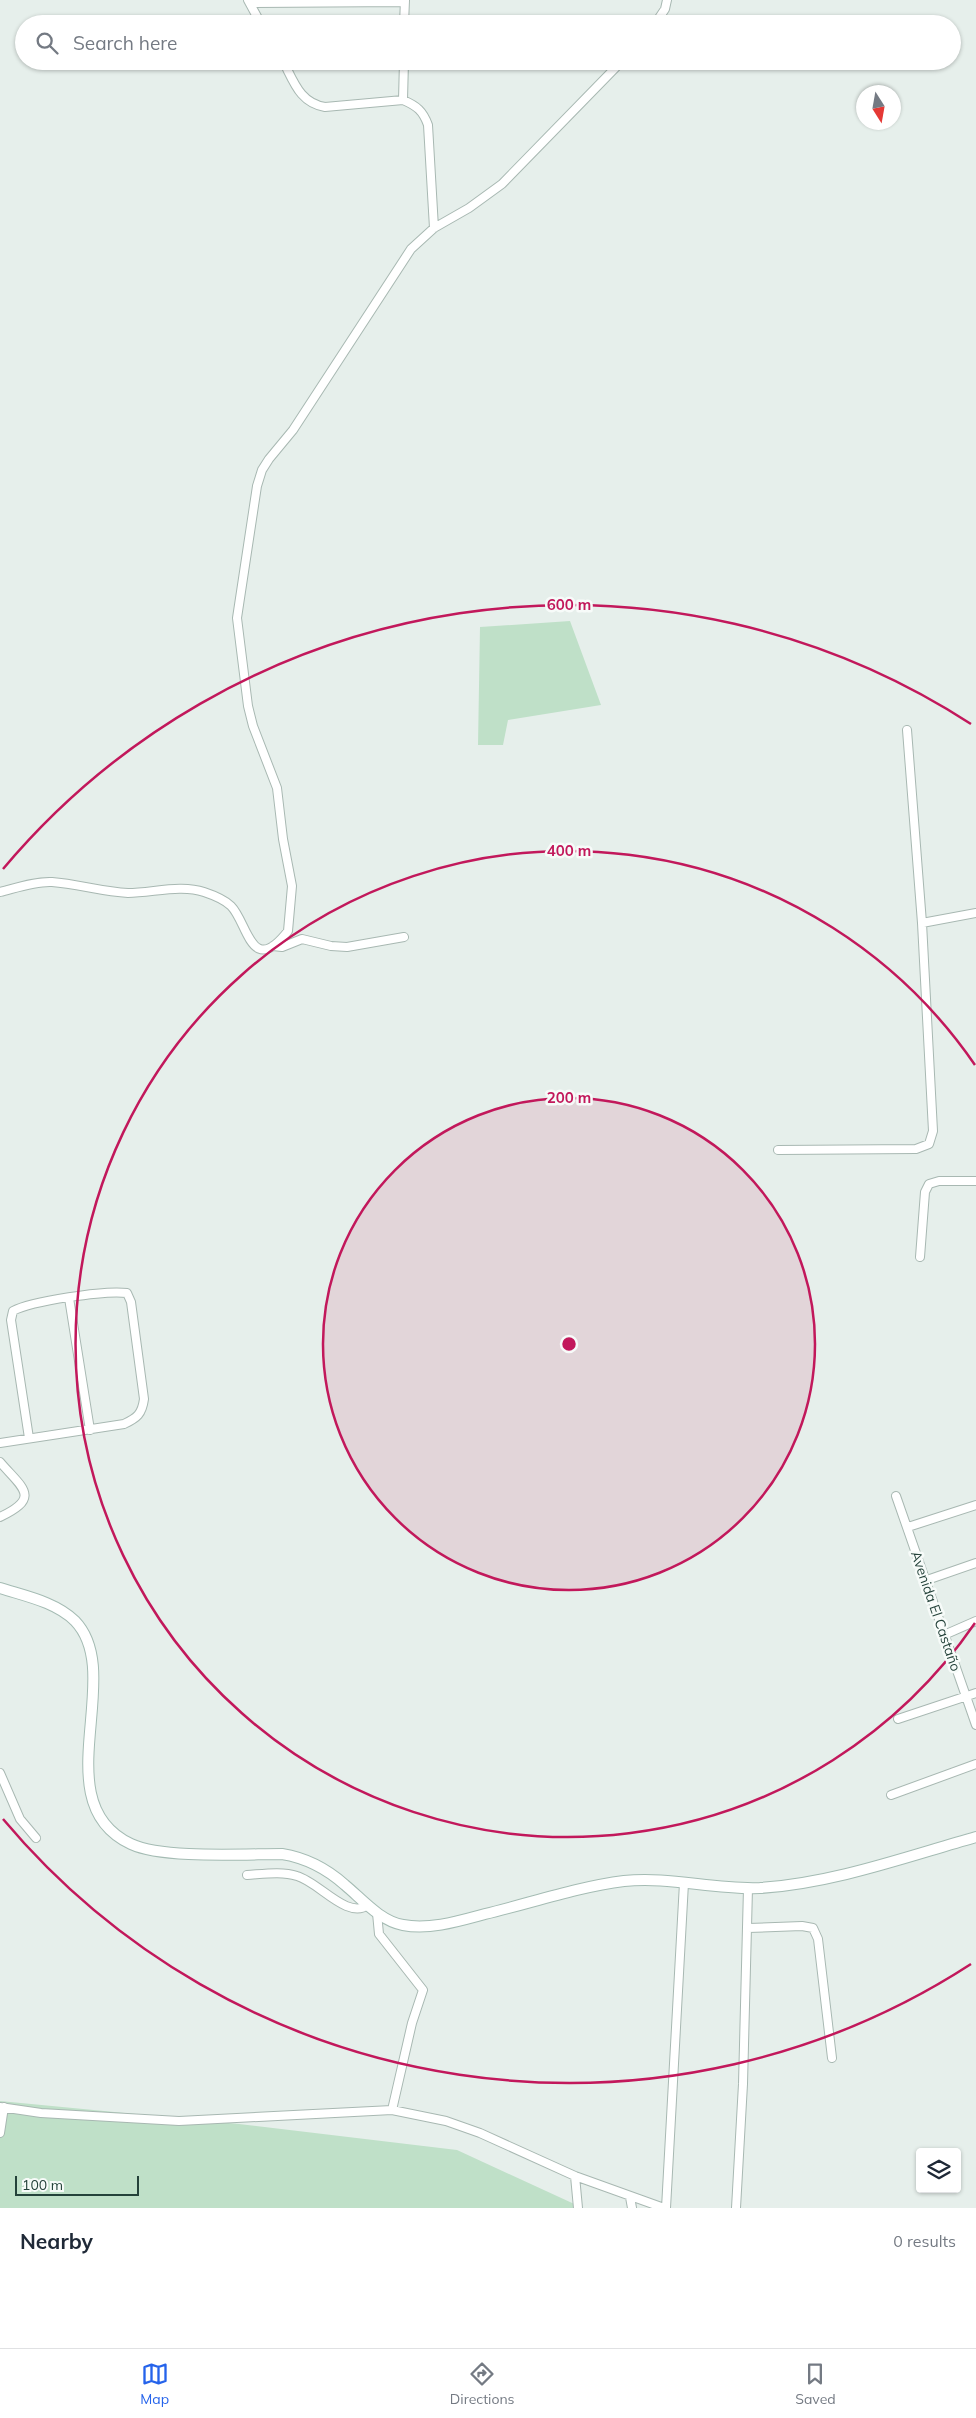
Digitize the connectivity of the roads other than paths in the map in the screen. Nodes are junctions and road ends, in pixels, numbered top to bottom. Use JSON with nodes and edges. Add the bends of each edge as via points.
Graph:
{"nodes":[{"id":1,"x":667,"y":0,"type":"edge"},
{"id":2,"x":405,"y":1,"type":"edge"},
{"id":3,"x":249,"y":2,"type":"edge"},
{"id":4,"x":256,"y":15,"type":"edge"},
{"id":5,"x":404,"y":15,"type":"edge"},
{"id":6,"x":660,"y":15,"type":"edge"},
{"id":7,"x":287,"y":70,"type":"edge"},
{"id":8,"x":404,"y":70,"type":"edge"},
{"id":9,"x":613,"y":70,"type":"edge"},
{"id":10,"x":403,"y":100,"type":"junction"},
{"id":11,"x":434,"y":228,"type":"junction"},
{"id":12,"x":908,"y":730,"type":"dead end"},
{"id":13,"x":0,"y":892,"type":"edge"},
{"id":14,"x":976,"y":912,"type":"edge"},
{"id":15,"x":922,"y":923,"type":"junction"},
{"id":16,"x":404,"y":936,"type":"dead end"},
{"id":17,"x":272,"y":946,"type":"junction"},
{"id":18,"x":778,"y":1150,"type":"dead end"},
{"id":19,"x":976,"y":1181,"type":"edge"},
{"id":20,"x":920,"y":1257,"type":"dead end"},
{"id":21,"x":69,"y":1298,"type":"junction"},
{"id":22,"x":90,"y":1430,"type":"junction"},
{"id":23,"x":29,"y":1438,"type":"junction"},
{"id":24,"x":0,"y":1443,"type":"edge"},
{"id":25,"x":0,"y":1462,"type":"edge"},
{"id":26,"x":896,"y":1496,"type":"dead end"},
{"id":27,"x":976,"y":1505,"type":"edge"},
{"id":28,"x":0,"y":1517,"type":"edge"},
{"id":29,"x":908,"y":1527,"type":"junction"},
{"id":30,"x":976,"y":1562,"type":"edge"},
{"id":31,"x":927,"y":1580,"type":"junction"},
{"id":32,"x":0,"y":1588,"type":"edge"},
{"id":33,"x":976,"y":1621,"type":"edge"},
{"id":34,"x":944,"y":1635,"type":"junction"},
{"id":35,"x":976,"y":1693,"type":"edge"},
{"id":36,"x":966,"y":1696,"type":"junction"},
{"id":37,"x":898,"y":1719,"type":"dead end"},
{"id":38,"x":976,"y":1725,"type":"edge"},
{"id":39,"x":976,"y":1764,"type":"edge"},
{"id":40,"x":0,"y":1773,"type":"edge"},
{"id":41,"x":891,"y":1795,"type":"dead end"},
{"id":42,"x":976,"y":1837,"type":"edge"},
{"id":43,"x":36,"y":1838,"type":"dead end"},
{"id":44,"x":247,"y":1875,"type":"dead end"},
{"id":45,"x":684,"y":1883,"type":"junction"},
{"id":46,"x":748,"y":1888,"type":"junction"},
{"id":47,"x":368,"y":1904,"type":"junction"},
{"id":48,"x":377,"y":1912,"type":"junction"},
{"id":49,"x":748,"y":1928,"type":"junction"},
{"id":50,"x":832,"y":2058,"type":"dead end"},
{"id":51,"x":2,"y":2107,"type":"edge"},
{"id":52,"x":392,"y":2110,"type":"junction"},
{"id":53,"x":0,"y":2133,"type":"edge"},
{"id":54,"x":576,"y":2176,"type":"junction"},
{"id":55,"x":630,"y":2198,"type":"junction"},
{"id":56,"x":578,"y":2208,"type":"edge"},
{"id":57,"x":632,"y":2208,"type":"edge"},
{"id":58,"x":665,"y":2208,"type":"edge"},
{"id":59,"x":736,"y":2208,"type":"edge"}],
"edges":[{"from":1,"to":6,"type":"street"},
{"from":2,"to":3,"type":"street"},
{"from":2,"to":5,"type":"street"},
{"from":3,"to":4,"type":"street"},
{"from":7,"to":10,"type":"street","via":[[302,96],[312,105],[325,107]]},
{"from":8,"to":10,"type":"street"},
{"from":9,"to":11,"type":"street","via":[[502,184]]},
{"from":10,"to":11,"type":"street","via":[[424,113],[428,125]]},
{"from":11,"to":17,"type":"street","via":[[406,256],[293,430],[269,459],[257,486],[237,618],[248,706],[256,738],[277,788],[291,880],[290,923],[285,935]]},
{"from":12,"to":15,"type":"street"},
{"from":13,"to":17,"type":"street","via":[[51,882],[126,893],[195,890],[231,906],[253,945],[259,948]]},
{"from":14,"to":15,"type":"street"},
{"from":15,"to":18,"type":"street","via":[[933,1131],[929,1144],[916,1149]]},
{"from":16,"to":17,"type":"street","via":[[347,947],[302,939],[282,947]]},
{"from":19,"to":20,"type":"street","via":[[929,1184],[925,1192]]},
{"from":21,"to":22,"type":"street"},
{"from":21,"to":22,"type":"street","via":[[118,1292],[127,1293],[131,1302],[143,1411],[124,1424]]},
{"from":21,"to":23,"type":"street","via":[[20,1306],[13,1311],[11,1320]]},
{"from":22,"to":23,"type":"street"},
{"from":23,"to":24,"type":"street"},
{"from":25,"to":28,"type":"street","via":[[25,1493],[24,1502],[18,1508]]},
{"from":26,"to":29,"type":"street","name":"Avenida El Castaño"},
{"from":27,"to":29,"type":"street"},
{"from":29,"to":31,"type":"street","name":"Avenida El Castaño"},
{"from":30,"to":31,"type":"street"},
{"from":31,"to":34,"type":"street","name":"Avenida El Castaño"},
{"from":32,"to":47,"type":"street","via":[[63,1611],[85,1634],[92,1662],[90,1785],[99,1814],[108,1826],[131,1844],[145,1848],[300,1857],[329,1872]]},
{"from":33,"to":34,"type":"street"},
{"from":34,"to":36,"type":"street","name":"Avenida El Castaño"},
{"from":35,"to":36,"type":"street"},
{"from":36,"to":37,"type":"street"},
{"from":36,"to":38,"type":"street","name":"Avenida El Castaño"},
{"from":39,"to":41,"type":"street"},
{"from":40,"to":43,"type":"street","via":[[20,1820]]},
{"from":42,"to":46,"type":"street","via":[[822,1879]]},
{"from":44,"to":47,"type":"street","via":[[297,1876],[313,1883],[348,1908],[363,1908]]},
{"from":45,"to":46,"type":"street"},
{"from":45,"to":48,"type":"street","via":[[645,1880],[600,1885],[432,1926],[401,1925]]},
{"from":45,"to":58,"type":"street"},
{"from":46,"to":49,"type":"street"},
{"from":47,"to":48,"type":"street"},
{"from":48,"to":52,"type":"street","via":[[379,1934],[423,1990]]},
{"from":49,"to":50,"type":"street","via":[[813,1928],[818,1939]]},
{"from":49,"to":59,"type":"street","via":[[744,2084]]},
{"from":51,"to":52,"type":"street","via":[[42,2113],[179,2121]]},
{"from":51,"to":53,"type":"street"},
{"from":52,"to":54,"type":"street","via":[[446,2121],[480,2133]]},
{"from":54,"to":55,"type":"street"},
{"from":54,"to":56,"type":"street"},
{"from":55,"to":57,"type":"street"},
{"from":55,"to":58,"type":"street"}]}
